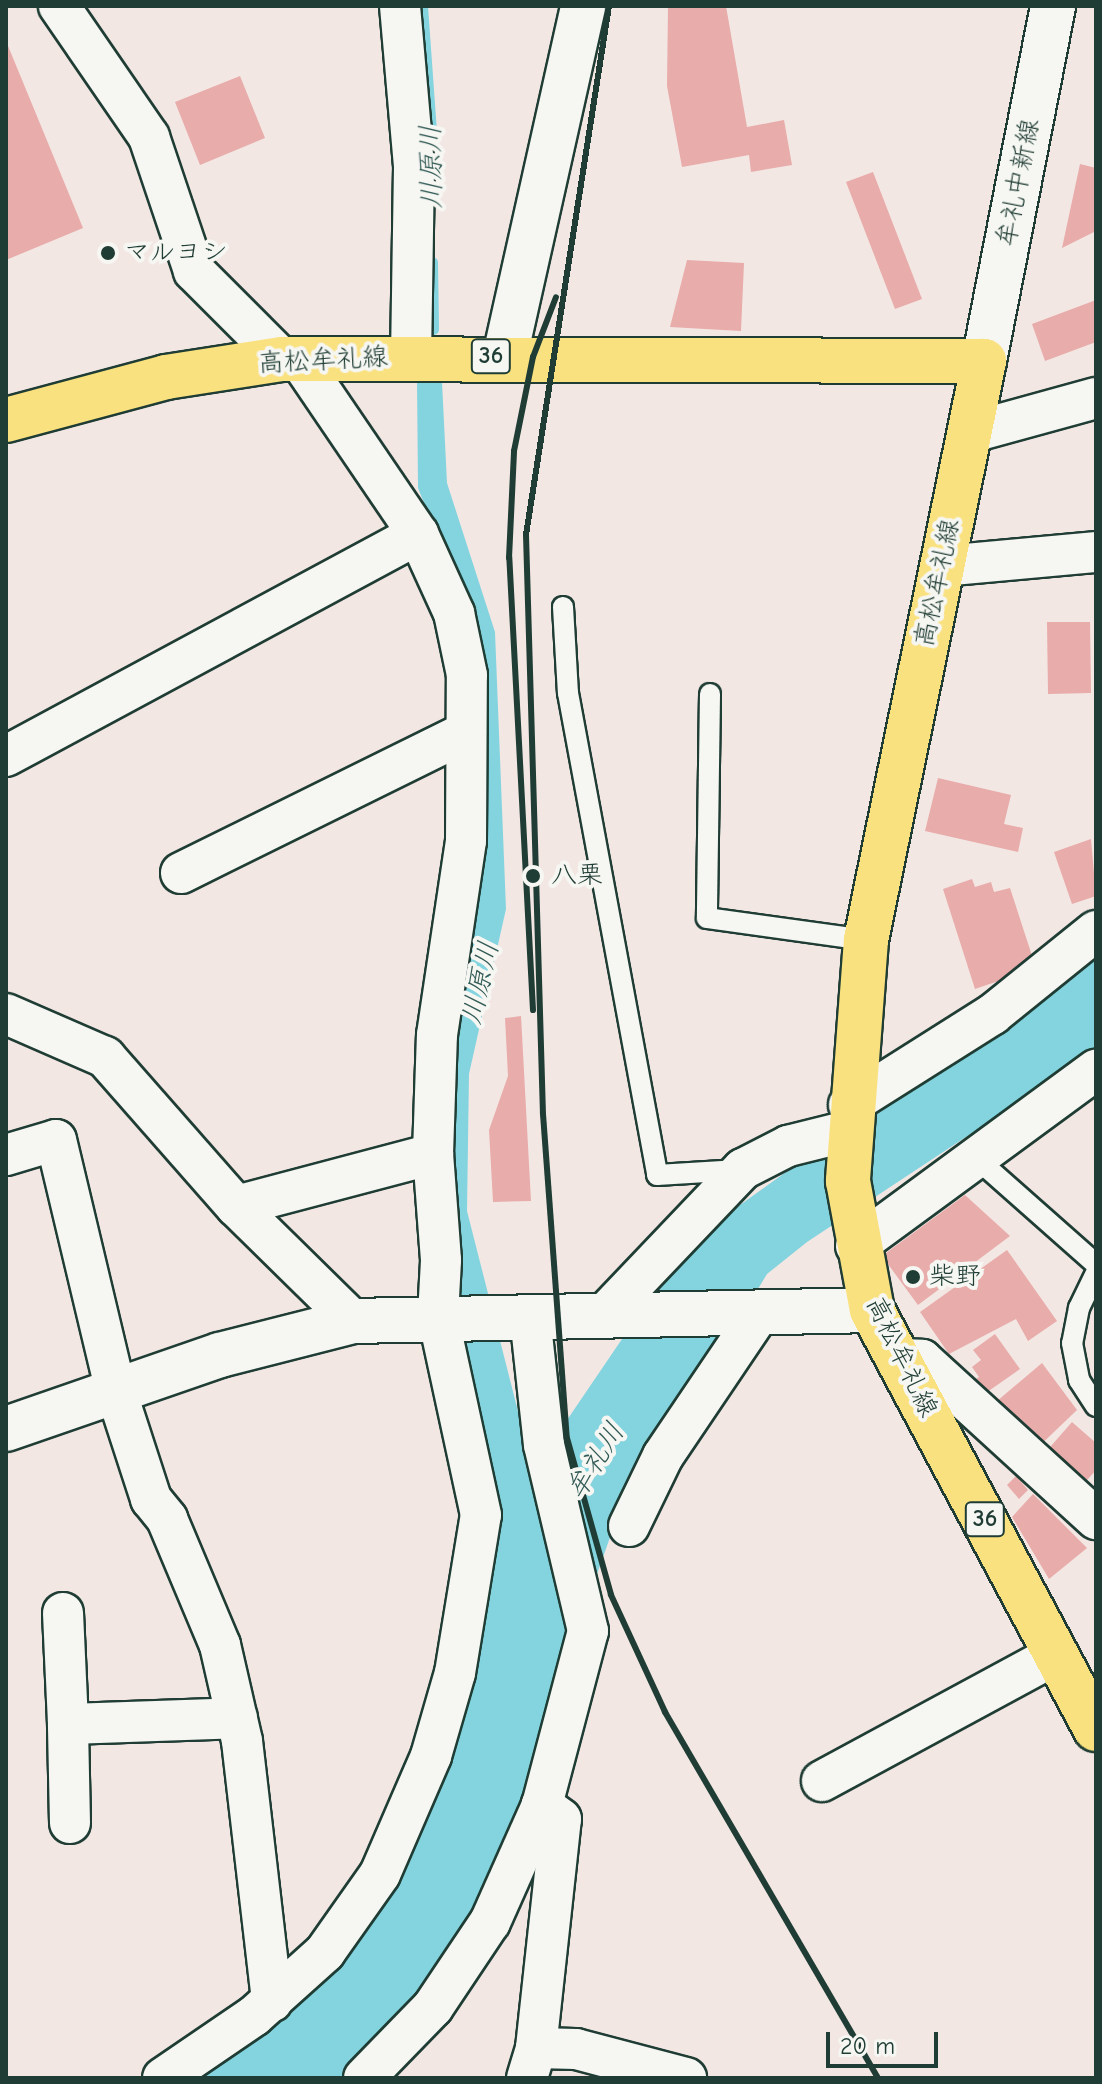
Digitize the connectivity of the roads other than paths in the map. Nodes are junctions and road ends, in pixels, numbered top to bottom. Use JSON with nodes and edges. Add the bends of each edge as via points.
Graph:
{"nodes":[{"id":1,"x":59,"y":6,"type":"edge"},
{"id":2,"x":400,"y":6,"type":"edge"},
{"id":3,"x":583,"y":6,"type":"edge"},
{"id":4,"x":1053,"y":6,"type":"edge"},
{"id":5,"x":505,"y":356,"type":"junction"},
{"id":6,"x":411,"y":357,"type":"junction"},
{"id":7,"x":292,"y":361,"type":"junction"},
{"id":8,"x":984,"y":361,"type":"junction"},
{"id":9,"x":1096,"y":398,"type":"edge"},
{"id":10,"x":6,"y":420,"type":"edge"},
{"id":11,"x":969,"y":433,"type":"junction"},
{"id":12,"x":418,"y":534,"type":"junction"},
{"id":13,"x":1096,"y":552,"type":"edge"},
{"id":14,"x":942,"y":566,"type":"junction"},
{"id":15,"x":563,"y":607,"type":"dead end"},
{"id":16,"x":710,"y":694,"type":"dead end"},
{"id":17,"x":466,"y":732,"type":"junction"},
{"id":18,"x":6,"y":756,"type":"edge"},
{"id":19,"x":181,"y":873,"type":"dead end"},
{"id":20,"x":1096,"y":931,"type":"edge"},
{"id":21,"x":866,"y":940,"type":"junction"},
{"id":22,"x":7,"y":1013,"type":"edge"},
{"id":23,"x":1096,"y":1070,"type":"edge"},
{"id":24,"x":848,"y":1128,"type":"junction"},
{"id":25,"x":433,"y":1154,"type":"junction"},
{"id":26,"x":6,"y":1155,"type":"edge"},
{"id":27,"x":976,"y":1158,"type":"junction"},
{"id":28,"x":743,"y":1169,"type":"junction"},
{"id":29,"x":236,"y":1206,"type":"junction"},
{"id":30,"x":854,"y":1232,"type":"junction"},
{"id":31,"x":1096,"y":1264,"type":"edge"},
{"id":32,"x":1096,"y":1273,"type":"edge"},
{"id":33,"x":872,"y":1310,"type":"junction"},
{"id":34,"x":760,"y":1312,"type":"junction"},
{"id":35,"x":449,"y":1316,"type":"junction"},
{"id":36,"x":530,"y":1317,"type":"junction"},
{"id":37,"x":601,"y":1318,"type":"junction"},
{"id":38,"x":353,"y":1321,"type":"junction"},
{"id":39,"x":899,"y":1359,"type":"junction"},
{"id":40,"x":116,"y":1391,"type":"junction"},
{"id":41,"x":1096,"y":1406,"type":"edge"},
{"id":42,"x":6,"y":1429,"type":"edge"},
{"id":43,"x":1096,"y":1519,"type":"edge"},
{"id":44,"x":629,"y":1526,"type":"dead end"},
{"id":45,"x":63,"y":1613,"type":"dead end"},
{"id":46,"x":1057,"y":1654,"type":"junction"},
{"id":47,"x":237,"y":1718,"type":"junction"},
{"id":48,"x":68,"y":1724,"type":"junction"},
{"id":49,"x":1096,"y":1729,"type":"edge"},
{"id":50,"x":822,"y":1781,"type":"dead end"},
{"id":51,"x":542,"y":1805,"type":"junction"},
{"id":52,"x":70,"y":1823,"type":"dead end"},
{"id":53,"x":272,"y":2001,"type":"junction"},
{"id":54,"x":531,"y":2063,"type":"edge"},
{"id":55,"x":203,"y":2068,"type":"edge"},
{"id":56,"x":163,"y":2078,"type":"edge"},
{"id":57,"x":364,"y":2078,"type":"edge"},
{"id":58,"x":686,"y":2078,"type":"edge"}],
"edges":[{"from":1,"to":7,"type":"street","via":[[149,137],[194,271]]},
{"from":2,"to":6,"type":"street","via":[[414,167]]},
{"from":3,"to":5,"type":"street"},
{"from":4,"to":8,"type":"street","name":"牟礼中新線"},
{"from":5,"to":6,"type":"main road","name":"高松牟礼線","number":"36"},
{"from":5,"to":8,"type":"main road","name":"高松牟礼線","number":"36"},
{"from":6,"to":7,"type":"main road","name":"高松牟礼線","number":"36"},
{"from":7,"to":10,"type":"main road","name":"高松牟礼線","number":"36","via":[[138,383]]},
{"from":7,"to":12,"type":"street"},
{"from":8,"to":11,"type":"main road","name":"高松牟礼線","number":"36"},
{"from":9,"to":11,"type":"street"},
{"from":11,"to":14,"type":"main road","name":"高松牟礼線","number":"36"},
{"from":12,"to":17,"type":"street","via":[[454,613],[467,675]]},
{"from":12,"to":18,"type":"street"},
{"from":13,"to":14,"type":"street"},
{"from":14,"to":21,"type":"main road","name":"高松牟礼線","number":"36"},
{"from":15,"to":28,"type":"lane","via":[[568,693],[657,1175]]},
{"from":16,"to":21,"type":"lane","via":[[707,918]]},
{"from":17,"to":19,"type":"street"},
{"from":17,"to":25,"type":"street","via":[[466,841],[437,1035]]},
{"from":20,"to":24,"type":"street"},
{"from":21,"to":24,"type":"main road","name":"高松牟礼線","number":"36"},
{"from":22,"to":29,"type":"street","via":[[105,1057]]},
{"from":23,"to":27,"type":"street"},
{"from":24,"to":28,"type":"street","via":[[788,1146]]},
{"from":24,"to":30,"type":"main road","name":"高松牟礼線","number":"36"},
{"from":25,"to":29,"type":"street"},
{"from":25,"to":35,"type":"street"},
{"from":26,"to":40,"type":"street","via":[[56,1140]]},
{"from":27,"to":30,"type":"street"},
{"from":27,"to":31,"type":"lane"},
{"from":28,"to":37,"type":"street"},
{"from":29,"to":38,"type":"street"},
{"from":30,"to":33,"type":"main road","name":"高松牟礼線","number":"36"},
{"from":32,"to":41,"type":"lane","via":[[1072,1343],[1079,1380]]},
{"from":33,"to":34,"type":"street"},
{"from":33,"to":39,"type":"main road","name":"高松牟礼線","number":"36"},
{"from":34,"to":37,"type":"street"},
{"from":34,"to":44,"type":"street","via":[[663,1456]]},
{"from":35,"to":36,"type":"street"},
{"from":35,"to":38,"type":"street"},
{"from":35,"to":53,"type":"street","via":[[481,1515],[455,1673],[431,1756],[380,1874],[325,1952]]},
{"from":36,"to":37,"type":"street"},
{"from":36,"to":51,"type":"street","via":[[544,1445],[588,1631]]},
{"from":38,"to":40,"type":"street","via":[[282,1337]]},
{"from":39,"to":43,"type":"street","via":[[922,1360]]},
{"from":39,"to":46,"type":"main road","name":"高松牟礼線","number":"36"},
{"from":40,"to":42,"type":"street"},
{"from":40,"to":47,"type":"street","via":[[151,1499],[167,1519],[220,1645]]},
{"from":45,"to":48,"type":"street"},
{"from":46,"to":49,"type":"main road","name":"高松牟礼線","number":"36"},
{"from":46,"to":50,"type":"street"},
{"from":47,"to":48,"type":"street"},
{"from":47,"to":53,"type":"street"},
{"from":48,"to":52,"type":"street"},
{"from":51,"to":54,"type":"street","via":[[561,1819]]},
{"from":51,"to":57,"type":"street","via":[[490,1922],[433,2007]]},
{"from":53,"to":55,"type":"street"},
{"from":54,"to":58,"type":"street","via":[[576,2049]]},
{"from":55,"to":56,"type":"street"}]}
